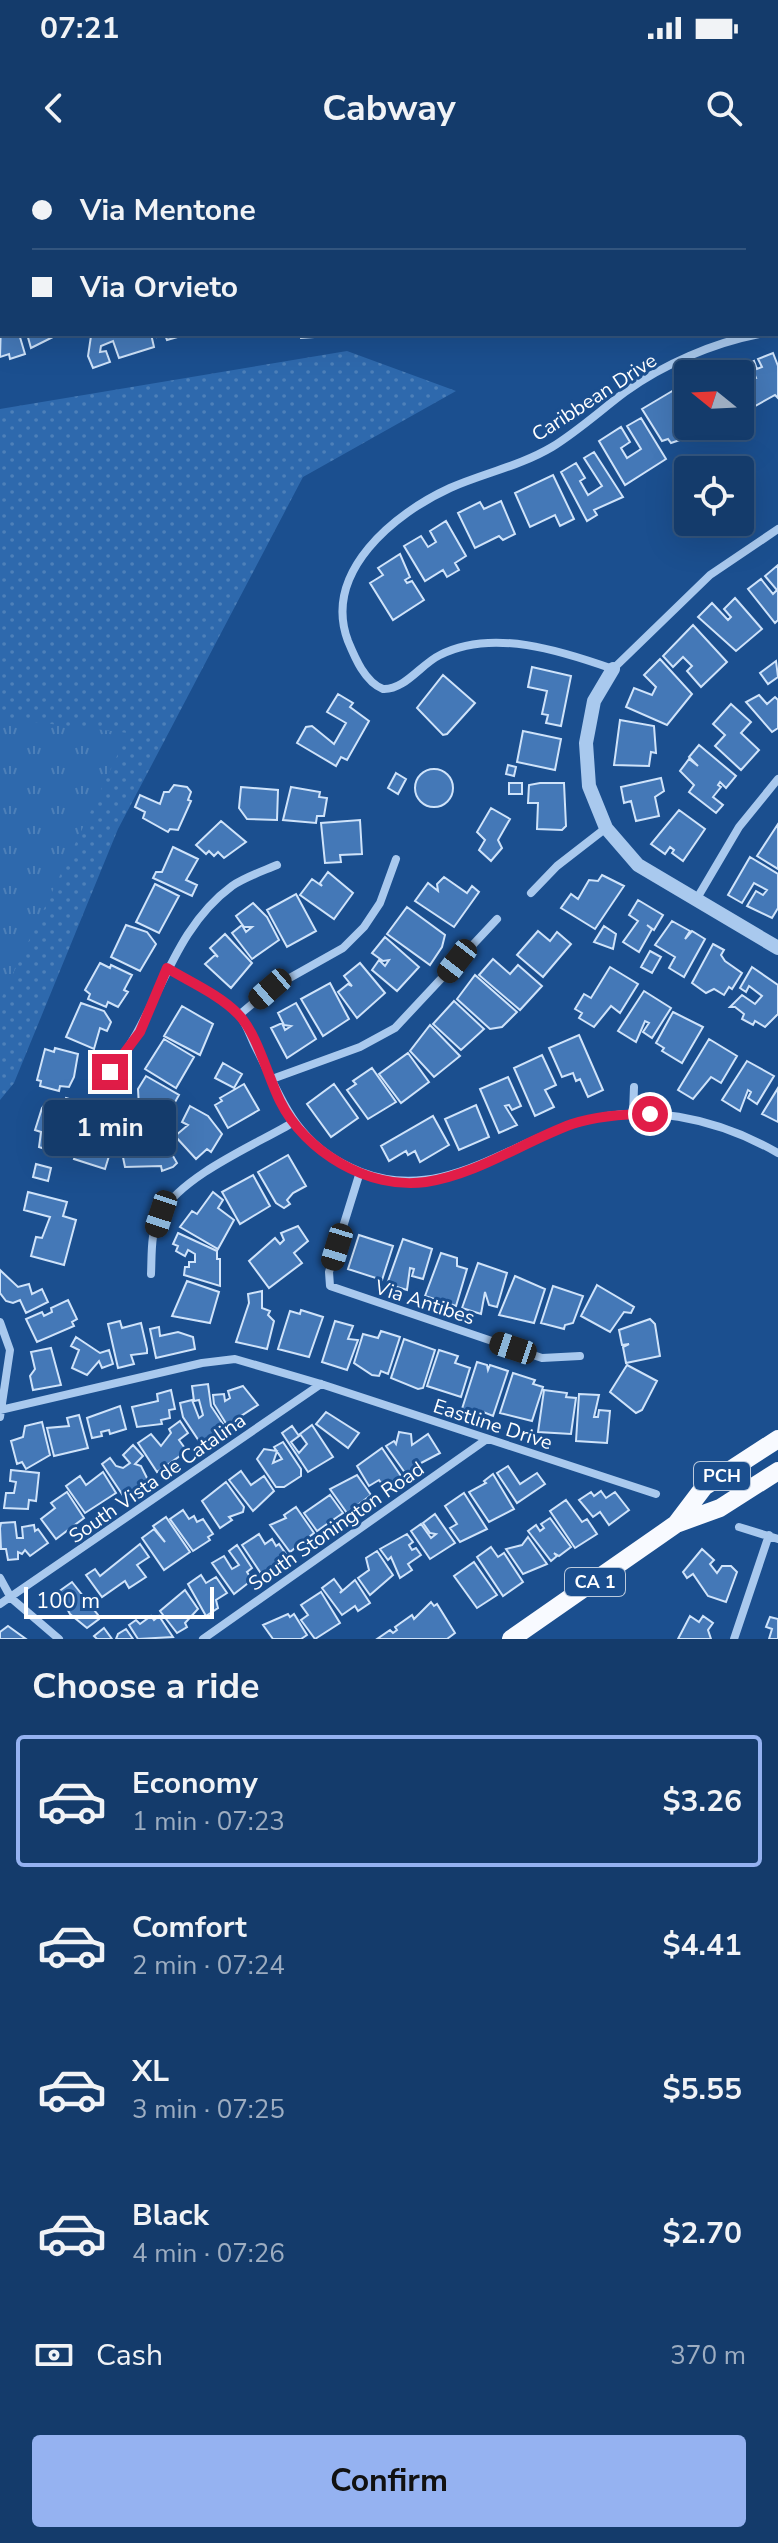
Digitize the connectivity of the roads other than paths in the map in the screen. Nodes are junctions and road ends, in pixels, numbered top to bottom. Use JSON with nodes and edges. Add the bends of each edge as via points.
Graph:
{"nodes":[{"id":1,"x":752,"y":336,"type":"edge"},
{"id":2,"x":778,"y":529,"type":"edge"},
{"id":3,"x":613,"y":669,"type":"junction"},
{"id":4,"x":778,"y":779,"type":"edge"},
{"id":5,"x":606,"y":828,"type":"junction"},
{"id":6,"x":396,"y":859,"type":"dead end"},
{"id":7,"x":277,"y":865,"type":"dead end"},
{"id":8,"x":531,"y":893,"type":"dead end"},
{"id":9,"x":696,"y":900,"type":"junction"},
{"id":10,"x":497,"y":919,"type":"dead end"},
{"id":11,"x":778,"y":948,"type":"edge"},
{"id":12,"x":167,"y":968,"type":"junction"},
{"id":13,"x":239,"y":1015,"type":"junction"},
{"id":14,"x":110,"y":1072,"type":"dead end"},
{"id":15,"x":272,"y":1079,"type":"junction"},
{"id":16,"x":634,"y":1087,"type":"dead end"},
{"id":17,"x":633,"y":1114,"type":"junction"},
{"id":18,"x":294,"y":1122,"type":"junction"},
{"id":19,"x":778,"y":1153,"type":"edge"},
{"id":20,"x":360,"y":1172,"type":"junction"},
{"id":21,"x":151,"y":1274,"type":"dead end"},
{"id":22,"x":0,"y":1322,"type":"edge"},
{"id":23,"x":580,"y":1356,"type":"dead end"},
{"id":24,"x":321,"y":1384,"type":"junction"},
{"id":25,"x":1,"y":1412,"type":"edge"},
{"id":26,"x":487,"y":1439,"type":"junction"},
{"id":27,"x":778,"y":1439,"type":"edge"},
{"id":28,"x":778,"y":1471,"type":"edge"},
{"id":29,"x":656,"y":1494,"type":"dead end"},
{"id":30,"x":676,"y":1524,"type":"junction"},
{"id":31,"x":739,"y":1527,"type":"dead end"},
{"id":32,"x":773,"y":1537,"type":"edge"},
{"id":33,"x":0,"y":1578,"type":"edge"},
{"id":34,"x":11,"y":1598,"type":"junction"},
{"id":35,"x":0,"y":1604,"type":"edge"},
{"id":36,"x":59,"y":1639,"type":"edge"},
{"id":37,"x":203,"y":1639,"type":"edge"},
{"id":38,"x":511,"y":1639,"type":"edge"},
{"id":39,"x":734,"y":1639,"type":"edge"}],
"edges":[{"from":1,"to":3,"type":"street","name":"Caribbean Drive","via":[[671,366],[625,392],[548,449],[430,498],[361,556],[346,587],[343,613],[349,643],[369,678],[383,689],[399,685],[448,651],[484,643],[566,655]]},
{"from":2,"to":3,"type":"street","via":[[710,575]]},
{"from":3,"to":5,"type":"street","via":[[594,701],[586,743],[589,786]]},
{"from":4,"to":9,"type":"street","via":[[739,827]]},
{"from":5,"to":8,"type":"street"},
{"from":5,"to":9,"type":"street","via":[[638,865]]},
{"from":6,"to":13,"type":"street","via":[[380,903],[343,948],[270,989]]},
{"from":7,"to":12,"type":"street","via":[[233,886],[213,904],[194,922]]},
{"from":9,"to":11,"type":"street"},
{"from":10,"to":15,"type":"street","via":[[395,1028],[360,1047]]},
{"from":12,"to":13,"type":"street"},
{"from":12,"to":14,"type":"street","via":[[140,1032]]},
{"from":13,"to":15,"type":"street"},
{"from":15,"to":18,"type":"street"},
{"from":16,"to":17,"type":"street"},
{"from":17,"to":19,"type":"street","via":[[692,1119]]},
{"from":17,"to":20,"type":"street","via":[[576,1123],[435,1180],[401,1183]]},
{"from":18,"to":20,"type":"street","via":[[323,1152]]},
{"from":18,"to":21,"type":"street","via":[[178,1194],[161,1214],[153,1237]]},
{"from":20,"to":23,"type":"street","name":"Via Antibes","via":[[329,1272],[330,1286],[542,1358]]},
{"from":22,"to":25,"type":"street","via":[[10,1350]]},
{"from":24,"to":25,"type":"street","name":"Eastline Drive","via":[[235,1359]]},
{"from":24,"to":26,"type":"street","name":"Eastline Drive"},
{"from":24,"to":34,"type":"street","name":"South Vista de Catalina"},
{"from":26,"to":29,"type":"street","name":"Eastline Drive"},
{"from":26,"to":37,"type":"street","name":"South Stonington Road"},
{"from":27,"to":30,"type":"highway","number":"PCH","via":[[704,1487]]},
{"from":28,"to":30,"type":"highway","number":"PCH","via":[[720,1508]]},
{"from":30,"to":38,"type":"highway","number":"CA 1"},
{"from":31,"to":32,"type":"street"},
{"from":32,"to":39,"type":"street"},
{"from":33,"to":34,"type":"street"},
{"from":34,"to":35,"type":"street","name":"South Vista de Catalina"},
{"from":34,"to":36,"type":"street"}]}
